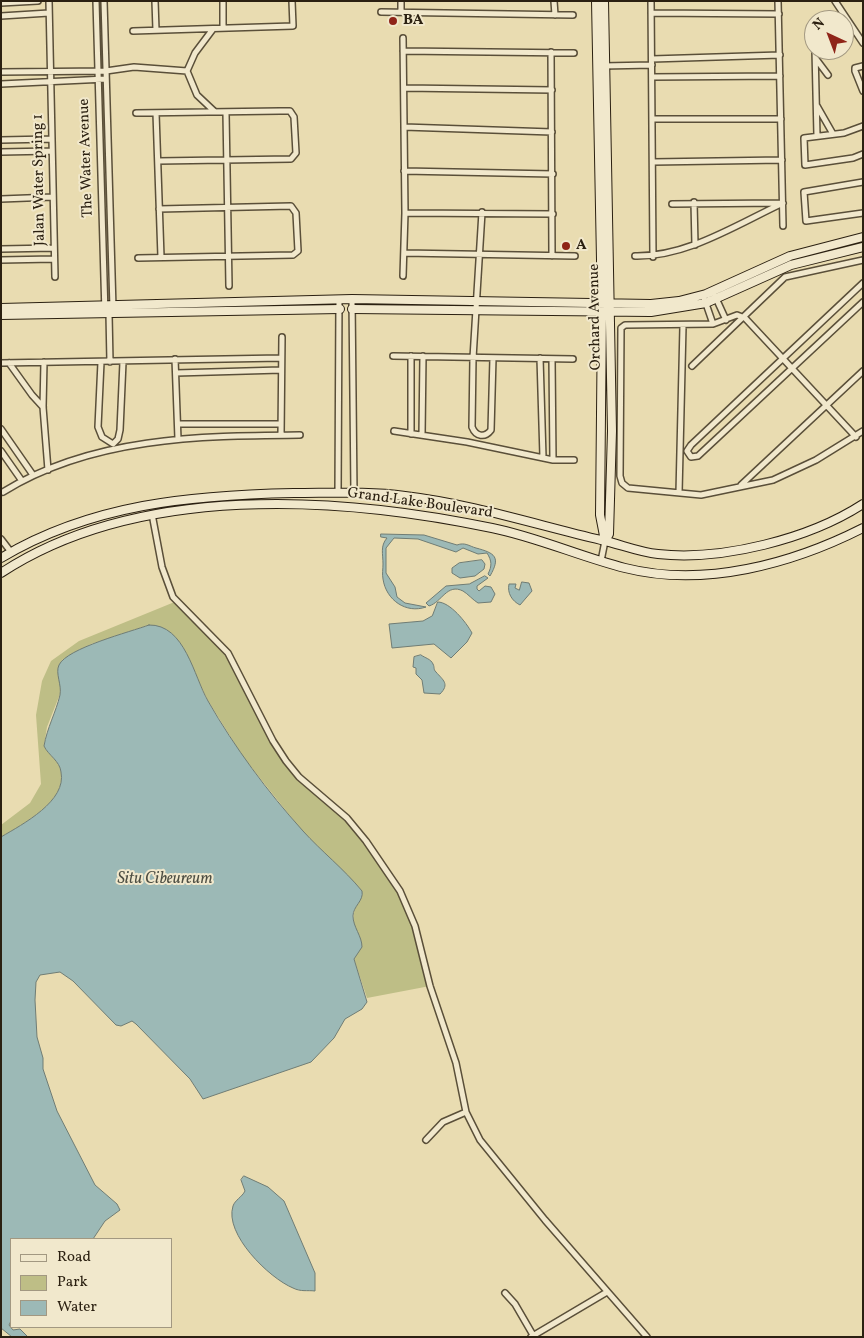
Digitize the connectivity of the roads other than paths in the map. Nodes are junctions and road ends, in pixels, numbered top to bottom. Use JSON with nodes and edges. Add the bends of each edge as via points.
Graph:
{"nodes":[{"id":1,"x":38,"y":1,"type":"edge"},
{"id":2,"x":49,"y":1,"type":"edge"},
{"id":3,"x":96,"y":1,"type":"edge"},
{"id":4,"x":104,"y":1,"type":"edge"},
{"id":5,"x":155,"y":1,"type":"edge"},
{"id":6,"x":222,"y":1,"type":"edge"},
{"id":7,"x":292,"y":1,"type":"edge"},
{"id":8,"x":401,"y":1,"type":"edge"},
{"id":9,"x":554,"y":1,"type":"edge"},
{"id":10,"x":596,"y":1,"type":"edge"},
{"id":11,"x":604,"y":1,"type":"edge"},
{"id":12,"x":651,"y":1,"type":"edge"},
{"id":13,"x":778,"y":1,"type":"edge"},
{"id":14,"x":836,"y":1,"type":"edge"},
{"id":15,"x":1,"y":3,"type":"edge"},
{"id":16,"x":381,"y":12,"type":"dead end"},
{"id":17,"x":401,"y":12,"type":"junction"},
{"id":18,"x":49,"y":13,"type":"junction"},
{"id":19,"x":652,"y":13,"type":"junction"},
{"id":20,"x":555,"y":14,"type":"junction"},
{"id":21,"x":779,"y":14,"type":"junction"},
{"id":22,"x":573,"y":15,"type":"dead end"},
{"id":23,"x":1,"y":16,"type":"edge"},
{"id":24,"x":213,"y":28,"type":"junction"},
{"id":25,"x":223,"y":28,"type":"junction"},
{"id":26,"x":156,"y":30,"type":"junction"},
{"id":27,"x":133,"y":31,"type":"dead end"},
{"id":28,"x":403,"y":38,"type":"dead end"},
{"id":29,"x":863,"y":43,"type":"edge"},
{"id":30,"x":403,"y":51,"type":"junction"},
{"id":31,"x":551,"y":52,"type":"junction"},
{"id":32,"x":574,"y":53,"type":"dead end"},
{"id":33,"x":780,"y":54,"type":"junction"},
{"id":34,"x":652,"y":59,"type":"junction"},
{"id":35,"x":816,"y":60,"type":"edge"},
{"id":36,"x":817,"y":60,"type":"edge"},
{"id":37,"x":652,"y":65,"type":"junction"},
{"id":38,"x":601,"y":66,"type":"junction"},
{"id":39,"x":863,"y":66,"type":"edge"},
{"id":40,"x":187,"y":70,"type":"junction"},
{"id":41,"x":97,"y":71,"type":"junction"},
{"id":42,"x":106,"y":71,"type":"junction"},
{"id":43,"x":1,"y":72,"type":"edge"},
{"id":44,"x":50,"y":72,"type":"junction"},
{"id":45,"x":780,"y":76,"type":"junction"},
{"id":46,"x":828,"y":76,"type":"dead end"},
{"id":47,"x":652,"y":77,"type":"junction"},
{"id":48,"x":97,"y":79,"type":"junction"},
{"id":49,"x":106,"y":79,"type":"junction"},
{"id":50,"x":50,"y":82,"type":"junction"},
{"id":51,"x":1,"y":84,"type":"edge"},
{"id":52,"x":404,"y":88,"type":"junction"},
{"id":53,"x":552,"y":90,"type":"junction"},
{"id":54,"x":863,"y":90,"type":"edge"},
{"id":55,"x":817,"y":106,"type":"junction"},
{"id":56,"x":214,"y":111,"type":"junction"},
{"id":57,"x":136,"y":113,"type":"dead end"},
{"id":58,"x":156,"y":113,"type":"junction"},
{"id":59,"x":226,"y":113,"type":"junction"},
{"id":60,"x":652,"y":119,"type":"junction"},
{"id":61,"x":781,"y":119,"type":"junction"},
{"id":62,"x":863,"y":126,"type":"edge"},
{"id":63,"x":404,"y":128,"type":"junction"},
{"id":64,"x":552,"y":132,"type":"junction"},
{"id":65,"x":833,"y":134,"type":"junction"},
{"id":66,"x":817,"y":136,"type":"junction"},
{"id":67,"x":51,"y":138,"type":"junction"},
{"id":68,"x":1,"y":140,"type":"edge"},
{"id":69,"x":52,"y":151,"type":"junction"},
{"id":70,"x":1,"y":152,"type":"edge"},
{"id":71,"x":863,"y":154,"type":"edge"},
{"id":72,"x":226,"y":160,"type":"junction"},
{"id":73,"x":782,"y":160,"type":"junction"},
{"id":74,"x":158,"y":161,"type":"junction"},
{"id":75,"x":652,"y":162,"type":"junction"},
{"id":76,"x":404,"y":171,"type":"junction"},
{"id":77,"x":553,"y":174,"type":"junction"},
{"id":78,"x":863,"y":182,"type":"edge"},
{"id":79,"x":53,"y":197,"type":"junction"},
{"id":80,"x":1,"y":199,"type":"edge"},
{"id":81,"x":694,"y":202,"type":"junction"},
{"id":82,"x":782,"y":203,"type":"junction"},
{"id":83,"x":672,"y":204,"type":"dead end"},
{"id":84,"x":228,"y":208,"type":"junction"},
{"id":85,"x":160,"y":209,"type":"junction"},
{"id":86,"x":482,"y":212,"type":"junction"},
{"id":87,"x":405,"y":213,"type":"junction"},
{"id":88,"x":863,"y":213,"type":"edge"},
{"id":89,"x":553,"y":214,"type":"junction"},
{"id":90,"x":783,"y":226,"type":"dead end"},
{"id":91,"x":863,"y":237,"type":"edge"},
{"id":92,"x":695,"y":245,"type":"junction"},
{"id":93,"x":863,"y":247,"type":"edge"},
{"id":94,"x":54,"y":248,"type":"junction"},
{"id":95,"x":1,"y":249,"type":"edge"},
{"id":96,"x":404,"y":253,"type":"junction"},
{"id":97,"x":479,"y":256,"type":"junction"},
{"id":98,"x":552,"y":256,"type":"junction"},
{"id":99,"x":575,"y":256,"type":"dead end"},
{"id":100,"x":635,"y":256,"type":"dead end"},
{"id":101,"x":161,"y":257,"type":"junction"},
{"id":102,"x":653,"y":257,"type":"junction"},
{"id":103,"x":138,"y":258,"type":"dead end"},
{"id":104,"x":227,"y":258,"type":"junction"},
{"id":105,"x":54,"y":259,"type":"junction"},
{"id":106,"x":1,"y":260,"type":"edge"},
{"id":107,"x":863,"y":260,"type":"edge"},
{"id":108,"x":102,"y":272,"type":"junction"},
{"id":109,"x":112,"y":272,"type":"junction"},
{"id":110,"x":403,"y":276,"type":"dead end"},
{"id":111,"x":55,"y":277,"type":"dead end"},
{"id":112,"x":863,"y":283,"type":"edge"},
{"id":113,"x":229,"y":286,"type":"dead end"},
{"id":114,"x":713,"y":290,"type":"junction"},
{"id":115,"x":703,"y":294,"type":"junction"},
{"id":116,"x":352,"y":299,"type":"junction"},
{"id":117,"x":716,"y":299,"type":"junction"},
{"id":118,"x":339,"y":300,"type":"junction"},
{"id":119,"x":863,"y":302,"type":"edge"},
{"id":120,"x":706,"y":303,"type":"junction"},
{"id":121,"x":113,"y":304,"type":"junction"},
{"id":122,"x":476,"y":304,"type":"junction"},
{"id":123,"x":104,"y":305,"type":"junction"},
{"id":124,"x":1,"y":308,"type":"edge"},
{"id":125,"x":352,"y":308,"type":"junction"},
{"id":126,"x":606,"y":308,"type":"junction"},
{"id":127,"x":340,"y":309,"type":"junction"},
{"id":128,"x":109,"y":314,"type":"junction"},
{"id":129,"x":1,"y":315,"type":"edge"},
{"id":130,"x":745,"y":318,"type":"junction"},
{"id":131,"x":726,"y":320,"type":"junction"},
{"id":132,"x":713,"y":324,"type":"junction"},
{"id":133,"x":683,"y":326,"type":"junction"},
{"id":134,"x":282,"y":337,"type":"dead end"},
{"id":135,"x":392,"y":356,"type":"dead end"},
{"id":136,"x":411,"y":356,"type":"junction"},
{"id":137,"x":423,"y":356,"type":"junction"},
{"id":138,"x":281,"y":358,"type":"junction"},
{"id":139,"x":473,"y":358,"type":"junction"},
{"id":140,"x":493,"y":358,"type":"junction"},
{"id":141,"x":540,"y":358,"type":"junction"},
{"id":142,"x":175,"y":359,"type":"junction"},
{"id":143,"x":552,"y":359,"type":"junction"},
{"id":144,"x":573,"y":359,"type":"dead end"},
{"id":145,"x":784,"y":359,"type":"junction"},
{"id":146,"x":44,"y":362,"type":"junction"},
{"id":147,"x":101,"y":362,"type":"junction"},
{"id":148,"x":110,"y":362,"type":"junction"},
{"id":149,"x":123,"y":362,"type":"junction"},
{"id":150,"x":1,"y":363,"type":"edge"},
{"id":151,"x":9,"y":363,"type":"junction"},
{"id":152,"x":692,"y":366,"type":"dead end"},
{"id":153,"x":793,"y":368,"type":"junction"},
{"id":154,"x":281,"y":370,"type":"junction"},
{"id":155,"x":863,"y":371,"type":"edge"},
{"id":156,"x":176,"y":373,"type":"junction"},
{"id":157,"x":827,"y":404,"type":"junction"},
{"id":158,"x":44,"y":407,"type":"junction"},
{"id":159,"x":178,"y":424,"type":"junction"},
{"id":160,"x":281,"y":424,"type":"junction"},
{"id":161,"x":1,"y":429,"type":"edge"},
{"id":162,"x":394,"y":431,"type":"dead end"},
{"id":163,"x":863,"y":431,"type":"edge"},
{"id":164,"x":411,"y":434,"type":"junction"},
{"id":165,"x":300,"y":435,"type":"dead end"},
{"id":166,"x":422,"y":435,"type":"junction"},
{"id":167,"x":281,"y":436,"type":"junction"},
{"id":168,"x":856,"y":437,"type":"junction"},
{"id":169,"x":178,"y":439,"type":"junction"},
{"id":170,"x":1,"y":451,"type":"edge"},
{"id":171,"x":543,"y":456,"type":"junction"},
{"id":172,"x":553,"y":460,"type":"junction"},
{"id":173,"x":574,"y":460,"type":"dead end"},
{"id":174,"x":48,"y":470,"type":"junction"},
{"id":175,"x":33,"y":475,"type":"junction"},
{"id":176,"x":22,"y":481,"type":"junction"},
{"id":177,"x":740,"y":486,"type":"junction"},
{"id":178,"x":3,"y":492,"type":"dead end"},
{"id":179,"x":321,"y":493,"type":"junction"},
{"id":180,"x":338,"y":493,"type":"junction"},
{"id":181,"x":354,"y":493,"type":"junction"},
{"id":182,"x":679,"y":493,"type":"junction"},
{"id":183,"x":376,"y":494,"type":"junction"},
{"id":184,"x":863,"y":504,"type":"edge"},
{"id":185,"x":321,"y":505,"type":"junction"},
{"id":186,"x":375,"y":510,"type":"junction"},
{"id":187,"x":152,"y":514,"type":"junction"},
{"id":188,"x":863,"y":528,"type":"edge"},
{"id":189,"x":1,"y":539,"type":"edge"},
{"id":190,"x":605,"y":540,"type":"junction"},
{"id":191,"x":4,"y":555,"type":"edge"},
{"id":192,"x":601,"y":561,"type":"junction"},
{"id":193,"x":1,"y":573,"type":"edge"},
{"id":194,"x":466,"y":1112,"type":"junction"},
{"id":195,"x":426,"y":1140,"type":"dead end"},
{"id":196,"x":607,"y":1292,"type":"junction"},
{"id":197,"x":505,"y":1293,"type":"dead end"},
{"id":198,"x":532,"y":1336,"type":"edge"},
{"id":199,"x":647,"y":1337,"type":"edge"}],
"edges":[{"from":1,"to":15,"type":"street"},
{"from":2,"to":18,"type":"street","name":"Jalan Water Spring 1"},
{"from":3,"to":41,"type":"street","name":"The Water Avenue"},
{"from":4,"to":42,"type":"street","name":"The Water Avenue"},
{"from":5,"to":26,"type":"street"},
{"from":6,"to":25,"type":"street"},
{"from":7,"to":25,"type":"street","via":[[293,26]]},
{"from":8,"to":17,"type":"street"},
{"from":9,"to":20,"type":"street"},
{"from":10,"to":38,"type":"street","name":"Orchard Avenue"},
{"from":11,"to":38,"type":"street","name":"Orchard Avenue"},
{"from":12,"to":19,"type":"street"},
{"from":13,"to":21,"type":"street"},
{"from":14,"to":29,"type":"street"},
{"from":16,"to":17,"type":"street"},
{"from":17,"to":20,"type":"street"},
{"from":18,"to":23,"type":"street"},
{"from":18,"to":44,"type":"street","name":"Jalan Water Spring 1"},
{"from":19,"to":21,"type":"street"},
{"from":19,"to":34,"type":"street"},
{"from":20,"to":22,"type":"street"},
{"from":21,"to":33,"type":"street"},
{"from":24,"to":25,"type":"street"},
{"from":24,"to":26,"type":"street"},
{"from":24,"to":40,"type":"street"},
{"from":26,"to":27,"type":"street"},
{"from":28,"to":30,"type":"street"},
{"from":30,"to":31,"type":"street"},
{"from":30,"to":52,"type":"street"},
{"from":31,"to":32,"type":"street"},
{"from":31,"to":53,"type":"street"},
{"from":33,"to":34,"type":"street"},
{"from":33,"to":45,"type":"street"},
{"from":34,"to":37,"type":"street"},
{"from":35,"to":55,"type":"street"},
{"from":36,"to":46,"type":"street"},
{"from":37,"to":38,"type":"street"},
{"from":37,"to":47,"type":"street"},
{"from":38,"to":126,"type":"street","name":"Orchard Avenue"},
{"from":39,"to":54,"type":"street","via":[[855,68]]},
{"from":40,"to":42,"type":"street","via":[[134,67]]},
{"from":40,"to":56,"type":"street","via":[[197,95]]},
{"from":41,"to":42,"type":"street"},
{"from":41,"to":44,"type":"street"},
{"from":41,"to":48,"type":"street","name":"The Water Avenue"},
{"from":42,"to":49,"type":"street","name":"The Water Avenue"},
{"from":43,"to":44,"type":"street"},
{"from":44,"to":50,"type":"street","name":"Jalan Water Spring 1"},
{"from":45,"to":47,"type":"street"},
{"from":45,"to":61,"type":"street"},
{"from":47,"to":60,"type":"street"},
{"from":48,"to":49,"type":"street"},
{"from":48,"to":50,"type":"street"},
{"from":48,"to":108,"type":"street","name":"The Water Avenue"},
{"from":49,"to":109,"type":"street","name":"The Water Avenue"},
{"from":50,"to":51,"type":"street"},
{"from":50,"to":67,"type":"street","name":"Jalan Water Spring 1"},
{"from":52,"to":53,"type":"street"},
{"from":52,"to":63,"type":"street"},
{"from":53,"to":64,"type":"street"},
{"from":55,"to":65,"type":"street"},
{"from":55,"to":66,"type":"street"},
{"from":56,"to":58,"type":"street"},
{"from":56,"to":59,"type":"street"},
{"from":57,"to":58,"type":"street"},
{"from":58,"to":74,"type":"street"},
{"from":59,"to":72,"type":"street"},
{"from":59,"to":72,"type":"street","via":[[290,111],[294,117],[296,153],[291,160]]},
{"from":60,"to":61,"type":"street"},
{"from":60,"to":75,"type":"street"},
{"from":61,"to":73,"type":"street"},
{"from":62,"to":65,"type":"street"},
{"from":63,"to":64,"type":"street"},
{"from":63,"to":76,"type":"street"},
{"from":64,"to":77,"type":"street"},
{"from":65,"to":66,"type":"street"},
{"from":66,"to":71,"type":"street","via":[[804,138],[805,165]]},
{"from":67,"to":68,"type":"street"},
{"from":67,"to":69,"type":"street","name":"Jalan Water Spring 1"},
{"from":69,"to":70,"type":"street"},
{"from":69,"to":79,"type":"street","name":"Jalan Water Spring 1"},
{"from":72,"to":74,"type":"street"},
{"from":72,"to":84,"type":"street"},
{"from":73,"to":75,"type":"street"},
{"from":73,"to":82,"type":"street"},
{"from":74,"to":85,"type":"street"},
{"from":75,"to":102,"type":"street"},
{"from":76,"to":77,"type":"street"},
{"from":76,"to":87,"type":"street"},
{"from":77,"to":89,"type":"street"},
{"from":78,"to":88,"type":"street","via":[[804,192],[806,221]]},
{"from":79,"to":80,"type":"street"},
{"from":79,"to":94,"type":"street","name":"Jalan Water Spring 1"},
{"from":81,"to":82,"type":"street"},
{"from":81,"to":83,"type":"street"},
{"from":81,"to":92,"type":"street"},
{"from":82,"to":90,"type":"street"},
{"from":82,"to":92,"type":"street"},
{"from":84,"to":85,"type":"street"},
{"from":84,"to":104,"type":"street"},
{"from":84,"to":104,"type":"street","via":[[291,206],[296,213],[298,251],[293,255]]},
{"from":85,"to":101,"type":"street"},
{"from":86,"to":87,"type":"street"},
{"from":86,"to":89,"type":"street"},
{"from":86,"to":97,"type":"street"},
{"from":87,"to":96,"type":"street"},
{"from":89,"to":98,"type":"street"},
{"from":91,"to":114,"type":"street","via":[[790,256]]},
{"from":92,"to":102,"type":"street"},
{"from":93,"to":117,"type":"street","via":[[791,265]]},
{"from":94,"to":95,"type":"street"},
{"from":94,"to":105,"type":"street","name":"Jalan Water Spring 1"},
{"from":96,"to":97,"type":"street"},
{"from":96,"to":110,"type":"street"},
{"from":97,"to":98,"type":"street"},
{"from":97,"to":122,"type":"street"},
{"from":98,"to":99,"type":"street"},
{"from":100,"to":102,"type":"street"},
{"from":101,"to":103,"type":"street"},
{"from":101,"to":104,"type":"street"},
{"from":104,"to":113,"type":"street"},
{"from":105,"to":106,"type":"street"},
{"from":105,"to":111,"type":"street","name":"Jalan Water Spring 1"},
{"from":107,"to":130,"type":"street","via":[[785,277]]},
{"from":108,"to":109,"type":"street"},
{"from":108,"to":123,"type":"street","name":"The Water Avenue"},
{"from":109,"to":121,"type":"street","name":"The Water Avenue"},
{"from":112,"to":145,"type":"street"},
{"from":114,"to":115,"type":"street"},
{"from":114,"to":117,"type":"street"},
{"from":115,"to":120,"type":"street"},
{"from":115,"to":126,"type":"street"},
{"from":116,"to":118,"type":"street"},
{"from":116,"to":122,"type":"street"},
{"from":116,"to":125,"type":"street"},
{"from":117,"to":120,"type":"street"},
{"from":117,"to":131,"type":"street"},
{"from":118,"to":121,"type":"street"},
{"from":118,"to":127,"type":"street"},
{"from":119,"to":153,"type":"street"},
{"from":120,"to":126,"type":"street","via":[[651,312]]},
{"from":120,"to":132,"type":"street"},
{"from":121,"to":123,"type":"street"},
{"from":121,"to":128,"type":"street","name":"The Water Avenue"},
{"from":122,"to":125,"type":"street"},
{"from":122,"to":126,"type":"street"},
{"from":122,"to":139,"type":"street"},
{"from":123,"to":124,"type":"street"},
{"from":123,"to":128,"type":"street","name":"The Water Avenue"},
{"from":125,"to":127,"type":"street"},
{"from":125,"to":181,"type":"street"},
{"from":126,"to":190,"type":"street","name":"Orchard Avenue","via":[[600,515]]},
{"from":126,"to":190,"type":"street","name":"Orchard Avenue","via":[[612,431],[609,534]]},
{"from":127,"to":128,"type":"street"},
{"from":127,"to":180,"type":"street"},
{"from":128,"to":129,"type":"street"},
{"from":128,"to":148,"type":"street"},
{"from":130,"to":131,"type":"street","via":[[737,315]]},
{"from":130,"to":145,"type":"street"},
{"from":130,"to":152,"type":"street"},
{"from":131,"to":132,"type":"street"},
{"from":132,"to":133,"type":"street"},
{"from":133,"to":182,"type":"street"},
{"from":133,"to":182,"type":"street","via":[[625,325],[621,331],[622,483],[628,488]]},
{"from":134,"to":138,"type":"street"},
{"from":135,"to":136,"type":"street"},
{"from":136,"to":137,"type":"street"},
{"from":136,"to":164,"type":"street"},
{"from":137,"to":139,"type":"street"},
{"from":137,"to":166,"type":"street"},
{"from":138,"to":142,"type":"street"},
{"from":138,"to":154,"type":"street"},
{"from":139,"to":140,"type":"street"},
{"from":139,"to":140,"type":"street","via":[[472,427],[481,436],[492,430]]},
{"from":140,"to":141,"type":"street"},
{"from":141,"to":143,"type":"street"},
{"from":141,"to":171,"type":"street"},
{"from":142,"to":149,"type":"street"},
{"from":142,"to":156,"type":"street"},
{"from":143,"to":144,"type":"street"},
{"from":143,"to":172,"type":"street"},
{"from":145,"to":153,"type":"street"},
{"from":145,"to":153,"type":"street","via":[[691,445],[687,451],[691,457],[698,456]]},
{"from":146,"to":147,"type":"street"},
{"from":146,"to":151,"type":"street"},
{"from":146,"to":158,"type":"street"},
{"from":147,"to":148,"type":"street"},
{"from":147,"to":149,"type":"street","via":[[98,427],[102,437],[113,444],[120,430]]},
{"from":148,"to":149,"type":"street"},
{"from":150,"to":151,"type":"street"},
{"from":151,"to":158,"type":"street"},
{"from":153,"to":157,"type":"street"},
{"from":154,"to":156,"type":"street"},
{"from":154,"to":160,"type":"street"},
{"from":155,"to":157,"type":"street"},
{"from":156,"to":159,"type":"street"},
{"from":157,"to":168,"type":"street"},
{"from":157,"to":177,"type":"street"},
{"from":158,"to":174,"type":"street"},
{"from":159,"to":160,"type":"street"},
{"from":159,"to":169,"type":"street"},
{"from":160,"to":167,"type":"street"},
{"from":161,"to":175,"type":"street"},
{"from":162,"to":164,"type":"street"},
{"from":163,"to":168,"type":"street"},
{"from":164,"to":166,"type":"street"},
{"from":165,"to":167,"type":"street"},
{"from":166,"to":171,"type":"street"},
{"from":167,"to":169,"type":"street"},
{"from":168,"to":177,"type":"street","via":[[773,480]]},
{"from":169,"to":174,"type":"street","via":[[88,455]]},
{"from":170,"to":176,"type":"street"},
{"from":171,"to":172,"type":"street"},
{"from":172,"to":173,"type":"street"},
{"from":174,"to":175,"type":"street"},
{"from":175,"to":176,"type":"street"},
{"from":176,"to":178,"type":"street"},
{"from":177,"to":182,"type":"street","via":[[701,495]]},
{"from":179,"to":180,"type":"street","name":"Grand Lake Boulevard"},
{"from":179,"to":185,"type":"street"},
{"from":179,"to":191,"type":"street","name":"Grand Lake Boulevard","via":[[220,496],[139,505],[68,527]]},
{"from":180,"to":181,"type":"street","name":"Grand Lake Boulevard"},
{"from":181,"to":183,"type":"street","name":"Grand Lake Boulevard"},
{"from":183,"to":186,"type":"street"},
{"from":183,"to":190,"type":"street","name":"Grand Lake Boulevard","via":[[448,503]]},
{"from":184,"to":190,"type":"street","name":"Grand Lake Boulevard","via":[[796,535],[706,554],[657,554]]},
{"from":185,"to":186,"type":"street","name":"Grand Lake Boulevard"},
{"from":185,"to":187,"type":"street","name":"Grand Lake Boulevard","via":[[225,507]]},
{"from":186,"to":192,"type":"street","name":"Grand Lake Boulevard","via":[[495,528]]},
{"from":187,"to":193,"type":"street","name":"Grand Lake Boulevard","via":[[121,521],[42,549]]},
{"from":187,"to":194,"type":"street","via":[[167,586],[173,597],[228,653],[273,741],[299,777],[347,818],[400,891],[415,926],[430,986],[456,1063]]},
{"from":188,"to":192,"type":"street","name":"Grand Lake Boulevard","via":[[801,556],[710,573],[656,574]]},
{"from":189,"to":191,"type":"street"},
{"from":190,"to":192,"type":"street","name":"Orchard Avenue"},
{"from":194,"to":195,"type":"street","via":[[443,1122]]},
{"from":194,"to":196,"type":"street","via":[[487,1150]]},
{"from":196,"to":198,"type":"street"},
{"from":196,"to":199,"type":"street"},
{"from":197,"to":198,"type":"street","via":[[515,1304]]}]}
